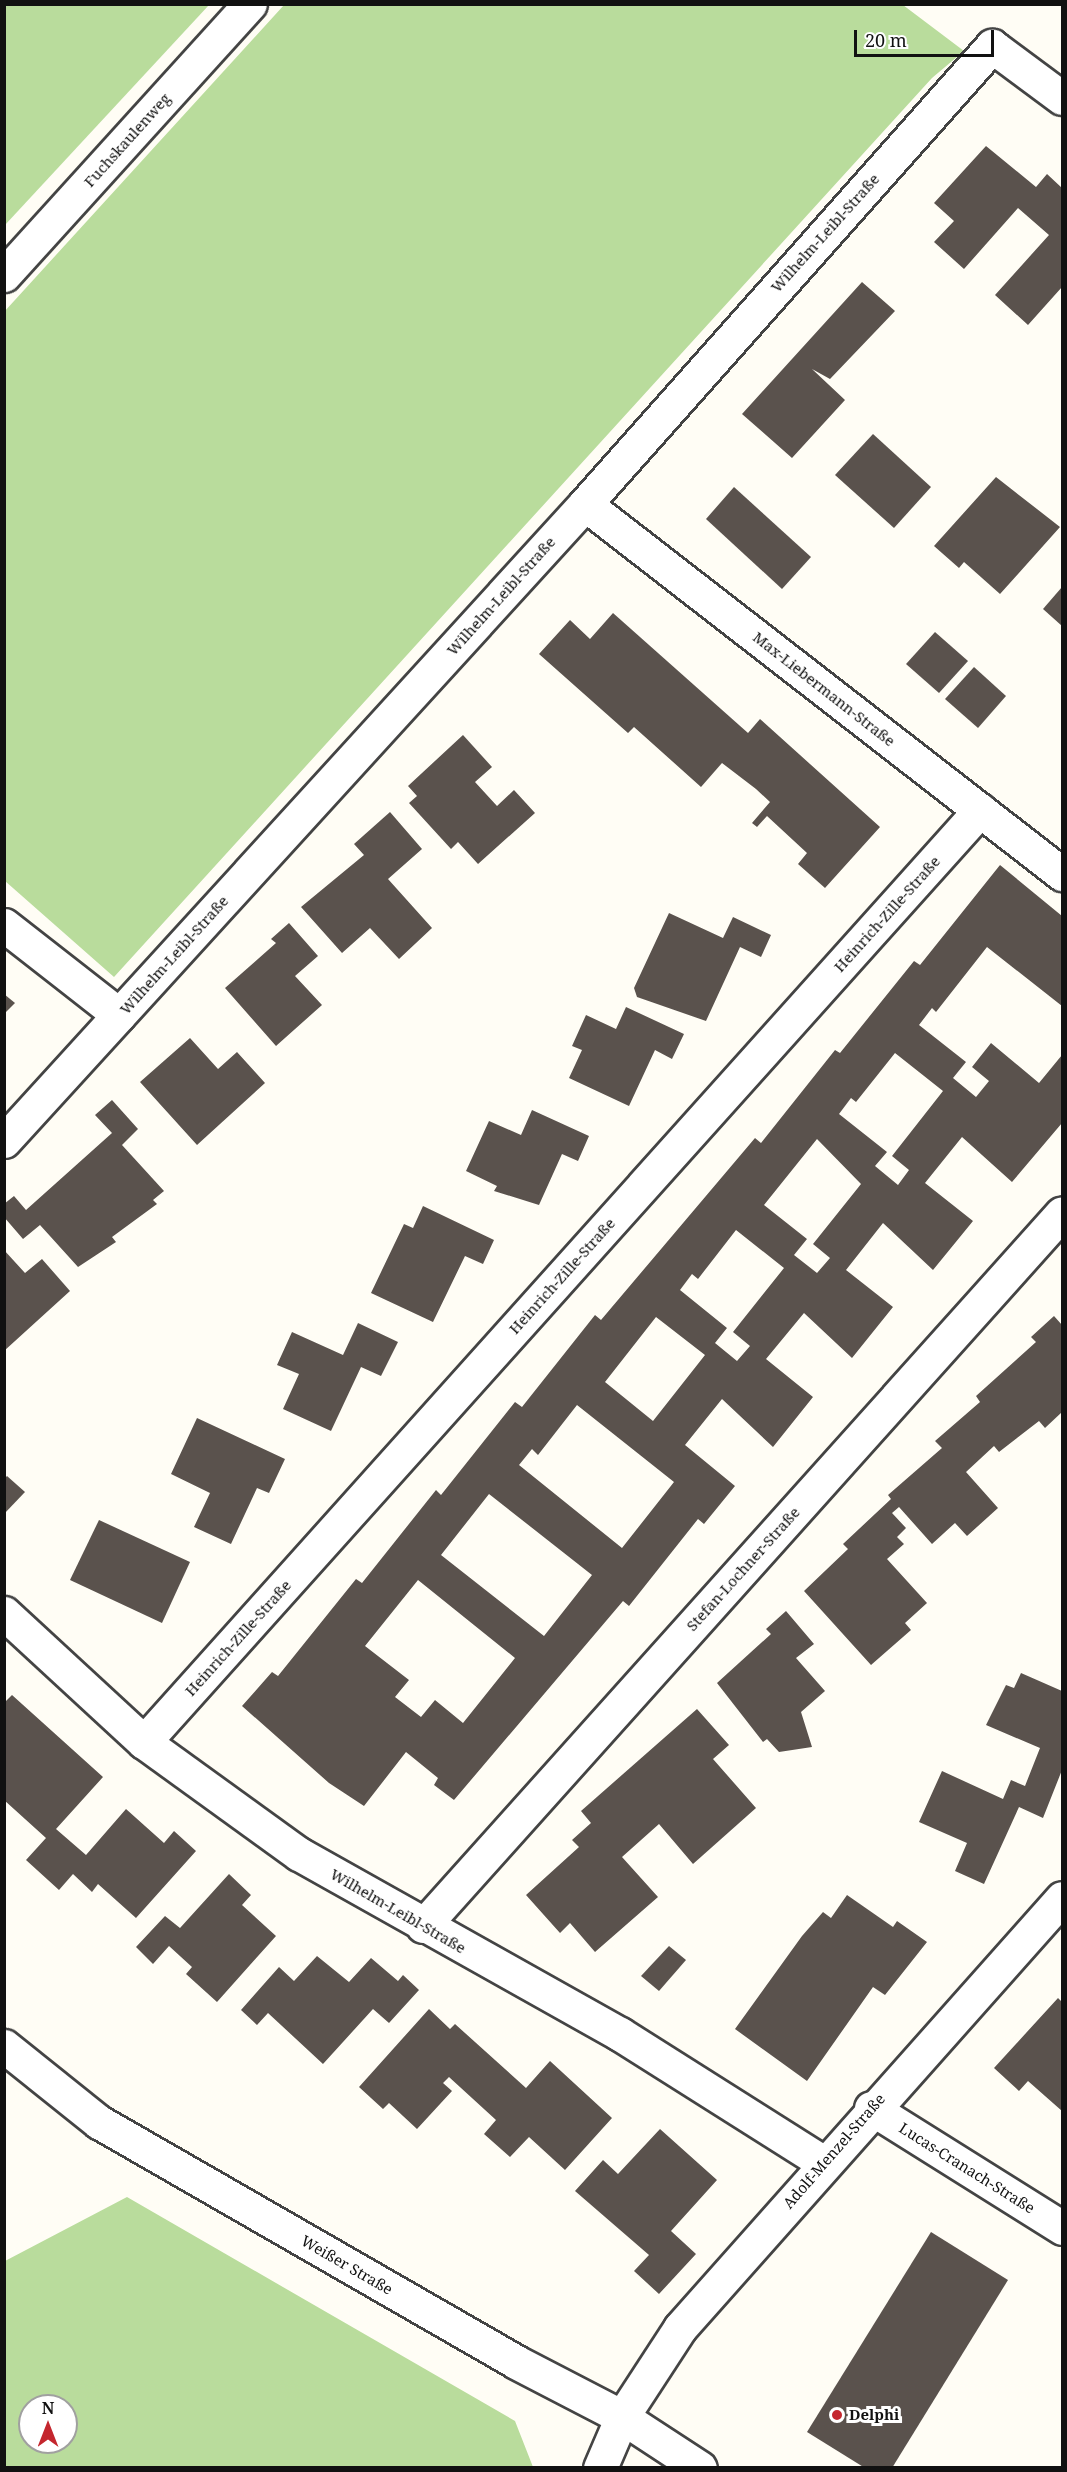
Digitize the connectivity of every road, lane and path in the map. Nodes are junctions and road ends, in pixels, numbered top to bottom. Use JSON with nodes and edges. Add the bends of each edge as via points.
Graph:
{"nodes":[{"id":1,"x":250,"y":4,"type":"edge"},
{"id":2,"x":1062,"y":98,"type":"edge"},
{"id":3,"x":4,"y":275,"type":"edge"},
{"id":4,"x":585,"y":504,"type":"junction"},
{"id":5,"x":980,"y":810,"type":"junction"},
{"id":6,"x":1062,"y":874,"type":"edge"},
{"id":7,"x":4,"y":925,"type":"edge"},
{"id":8,"x":118,"y":1016,"type":"junction"},
{"id":9,"x":4,"y":1141,"type":"edge"},
{"id":10,"x":1062,"y":1213,"type":"edge"},
{"id":11,"x":4,"y":1613,"type":"edge"},
{"id":12,"x":144,"y":1742,"type":"junction"},
{"id":13,"x":1062,"y":1898,"type":"edge"},
{"id":14,"x":423,"y":1926,"type":"junction"},
{"id":15,"x":4,"y":2046,"type":"edge"},
{"id":16,"x":871,"y":2108,"type":"junction"},
{"id":17,"x":824,"y":2163,"type":"junction"},
{"id":18,"x":1062,"y":2228,"type":"edge"},
{"id":19,"x":622,"y":2417,"type":"junction"},
{"id":20,"x":600,"y":2468,"type":"edge"},
{"id":21,"x":700,"y":2468,"type":"edge"}],
"edges":[{"from":1,"to":3,"type":"street","name":"Fuchskaulenweg"},
{"from":2,"to":4,"type":"street","name":"Wilhelm-Leibl-Straße","via":[[992,46]]},
{"from":4,"to":5,"type":"street","name":"Max-Liebermann-Straße"},
{"from":4,"to":8,"type":"street","name":"Wilhelm-Leibl-Straße"},
{"from":5,"to":6,"type":"street","name":"Max-Liebermann-Straße"},
{"from":5,"to":12,"type":"street","name":"Heinrich-Zille-Straße"},
{"from":7,"to":8,"type":"street"},
{"from":8,"to":9,"type":"street","name":"Wilhelm-Leibl-Straße"},
{"from":10,"to":14,"type":"street","name":"Stefan-Lochner-Straße"},
{"from":11,"to":12,"type":"street","name":"Wilhelm-Leibl-Straße"},
{"from":12,"to":14,"type":"street","name":"Wilhelm-Leibl-Straße","via":[[299,1854]]},
{"from":13,"to":16,"type":"street","name":"Adolf-Menzel-Straße"},
{"from":14,"to":17,"type":"street","name":"Wilhelm-Leibl-Straße","via":[[701,2082]]},
{"from":15,"to":19,"type":"street","name":"Weißer Straße","via":[[99,2122],[516,2362]]},
{"from":16,"to":17,"type":"street","name":"Adolf-Menzel-Straße"},
{"from":16,"to":18,"type":"street","name":"Lucas-Cranach-Straße"},
{"from":17,"to":19,"type":"street","name":"Adolf-Menzel-Straße","via":[[680,2328]]},
{"from":19,"to":20,"type":"street","name":"Adolf-Menzel-Straße"},
{"from":19,"to":21,"type":"street","name":"Weißer Straße"}]}
